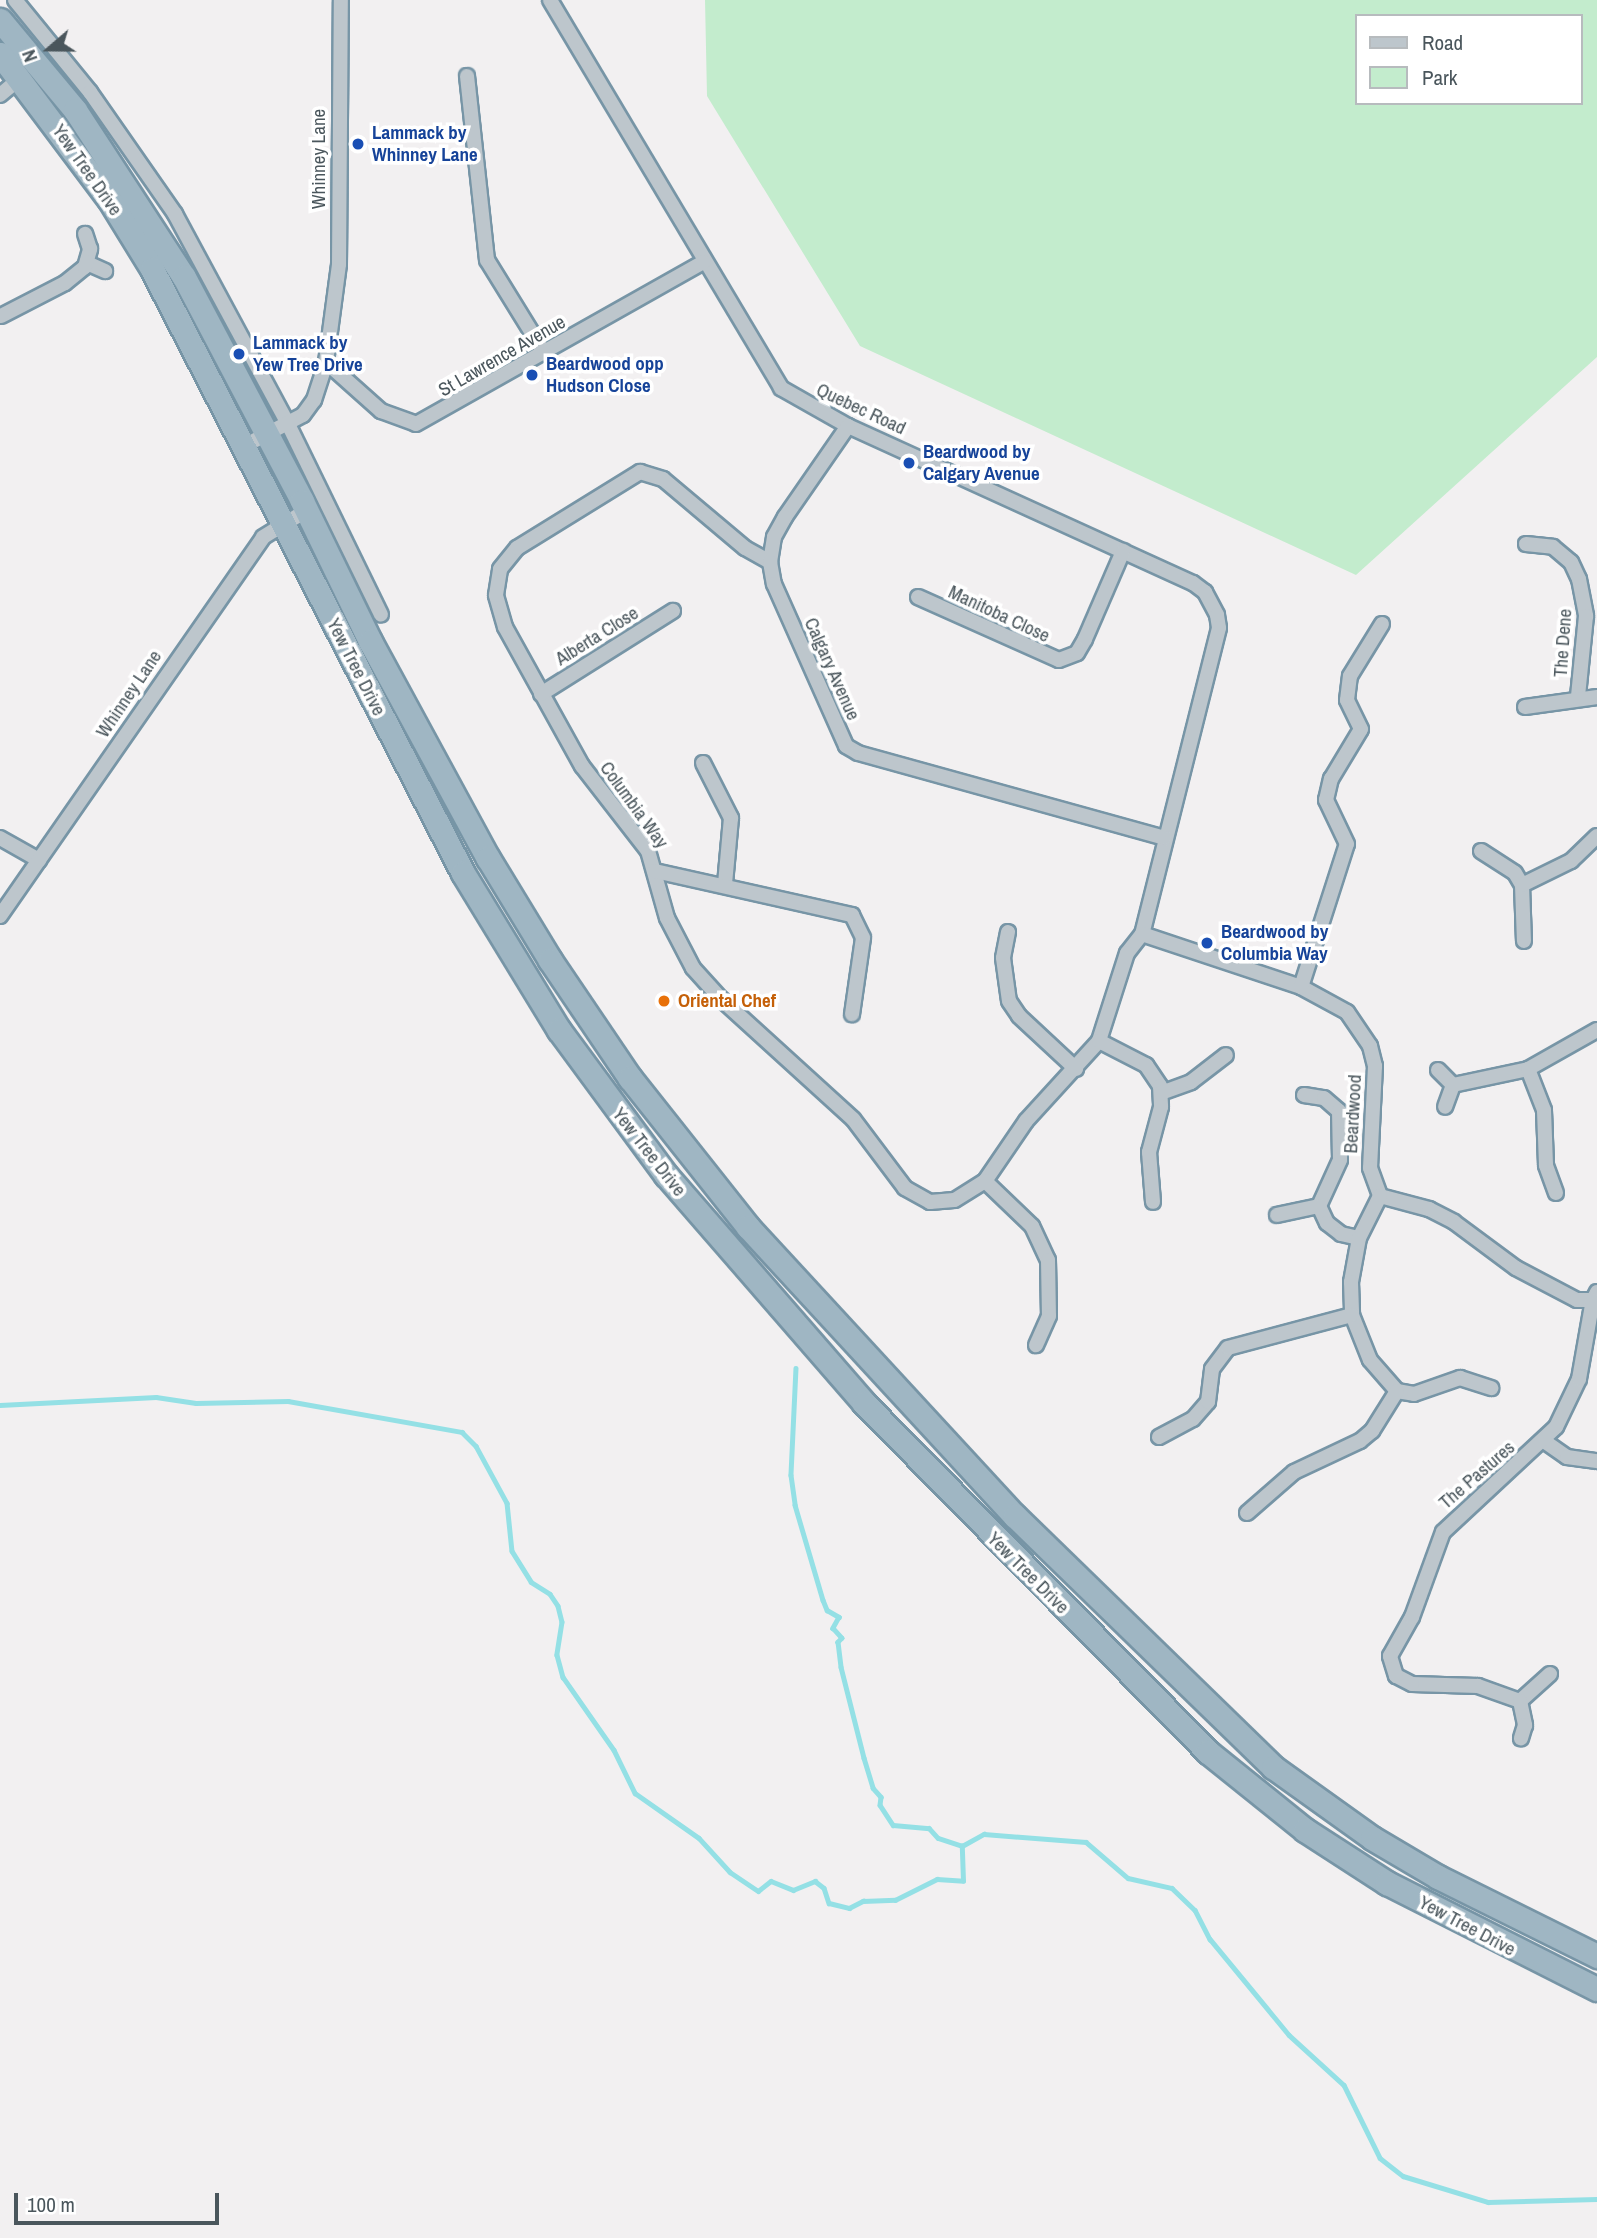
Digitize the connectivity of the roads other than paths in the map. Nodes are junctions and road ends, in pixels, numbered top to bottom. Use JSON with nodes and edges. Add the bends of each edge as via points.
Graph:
{"nodes":[{"id":1,"x":15,"y":0,"type":"edge"},
{"id":2,"x":341,"y":0,"type":"edge"},
{"id":3,"x":550,"y":0,"type":"edge"},
{"id":4,"x":0,"y":20,"type":"edge"},
{"id":5,"x":0,"y":54,"type":"edge"},
{"id":6,"x":29,"y":71,"type":"junction"},
{"id":7,"x":467,"y":76,"type":"dead end"},
{"id":8,"x":0,"y":95,"type":"edge"},
{"id":9,"x":85,"y":234,"type":"dead end"},
{"id":10,"x":87,"y":262,"type":"junction"},
{"id":11,"x":703,"y":262,"type":"junction"},
{"id":12,"x":105,"y":271,"type":"dead end"},
{"id":13,"x":0,"y":316,"type":"edge"},
{"id":14,"x":545,"y":354,"type":"junction"},
{"id":15,"x":326,"y":362,"type":"junction"},
{"id":16,"x":848,"y":426,"type":"junction"},
{"id":17,"x":278,"y":429,"type":"junction"},
{"id":18,"x":246,"y":444,"type":"junction"},
{"id":19,"x":307,"y":510,"type":"junction"},
{"id":20,"x":285,"y":522,"type":"junction"},
{"id":21,"x":1526,"y":544,"type":"dead end"},
{"id":22,"x":1123,"y":551,"type":"junction"},
{"id":23,"x":770,"y":562,"type":"junction"},
{"id":24,"x":918,"y":597,"type":"dead end"},
{"id":25,"x":673,"y":611,"type":"dead end"},
{"id":26,"x":382,"y":615,"type":"dead end"},
{"id":27,"x":1382,"y":624,"type":"dead end"},
{"id":28,"x":541,"y":694,"type":"junction"},
{"id":29,"x":1578,"y":696,"type":"junction"},
{"id":30,"x":1597,"y":697,"type":"edge"},
{"id":31,"x":1525,"y":707,"type":"dead end"},
{"id":32,"x":702,"y":763,"type":"dead end"},
{"id":33,"x":1597,"y":836,"type":"edge"},
{"id":34,"x":0,"y":838,"type":"edge"},
{"id":35,"x":1164,"y":838,"type":"junction"},
{"id":36,"x":1482,"y":851,"type":"dead end"},
{"id":37,"x":38,"y":860,"type":"junction"},
{"id":38,"x":655,"y":870,"type":"junction"},
{"id":39,"x":725,"y":884,"type":"junction"},
{"id":40,"x":1522,"y":885,"type":"junction"},
{"id":41,"x":0,"y":916,"type":"edge"},
{"id":42,"x":1008,"y":932,"type":"dead end"},
{"id":43,"x":1142,"y":934,"type":"junction"},
{"id":44,"x":1524,"y":942,"type":"dead end"},
{"id":45,"x":556,"y":970,"type":"junction"},
{"id":46,"x":1301,"y":987,"type":"junction"},
{"id":47,"x":532,"y":988,"type":"junction"},
{"id":48,"x":852,"y":1014,"type":"dead end"},
{"id":49,"x":1597,"y":1030,"type":"edge"},
{"id":50,"x":1099,"y":1041,"type":"junction"},
{"id":51,"x":1226,"y":1055,"type":"dead end"},
{"id":52,"x":1076,"y":1069,"type":"junction"},
{"id":53,"x":1528,"y":1069,"type":"junction"},
{"id":54,"x":1438,"y":1070,"type":"dead end"},
{"id":55,"x":1454,"y":1085,"type":"junction"},
{"id":56,"x":1161,"y":1093,"type":"junction"},
{"id":57,"x":1304,"y":1095,"type":"dead end"},
{"id":58,"x":1445,"y":1107,"type":"dead end"},
{"id":59,"x":985,"y":1181,"type":"junction"},
{"id":60,"x":1556,"y":1193,"type":"dead end"},
{"id":61,"x":1380,"y":1196,"type":"junction"},
{"id":62,"x":1153,"y":1202,"type":"dead end"},
{"id":63,"x":1319,"y":1206,"type":"junction"},
{"id":64,"x":1276,"y":1215,"type":"dead end"},
{"id":65,"x":748,"y":1227,"type":"junction"},
{"id":66,"x":1359,"y":1238,"type":"junction"},
{"id":67,"x":724,"y":1245,"type":"junction"},
{"id":68,"x":1595,"y":1296,"type":"edge"},
{"id":69,"x":1352,"y":1315,"type":"junction"},
{"id":70,"x":1593,"y":1342,"type":"edge"},
{"id":71,"x":1036,"y":1345,"type":"dead end"},
{"id":72,"x":1491,"y":1388,"type":"dead end"},
{"id":73,"x":1397,"y":1391,"type":"junction"},
{"id":74,"x":1159,"y":1437,"type":"dead end"},
{"id":75,"x":1544,"y":1441,"type":"junction"},
{"id":76,"x":1597,"y":1461,"type":"edge"},
{"id":77,"x":1247,"y":1513,"type":"dead end"},
{"id":78,"x":1550,"y":1674,"type":"dead end"},
{"id":79,"x":1520,"y":1701,"type":"junction"},
{"id":80,"x":1521,"y":1738,"type":"dead end"},
{"id":81,"x":1273,"y":1767,"type":"junction"},
{"id":82,"x":1252,"y":1790,"type":"junction"},
{"id":83,"x":1597,"y":1956,"type":"edge"},
{"id":84,"x":1597,"y":1989,"type":"edge"}],
"edges":[{"from":1,"to":17,"type":"street","via":[[90,92],[175,215]]},
{"from":2,"to":15,"type":"street","name":"Whinney Lane","via":[[339,264]]},
{"from":3,"to":11,"type":"street","name":"Quebec Road"},
{"from":4,"to":6,"type":"highway","name":"Yew Tree Drive"},
{"from":5,"to":6,"type":"highway","name":"Yew Tree Drive"},
{"from":6,"to":8,"type":"street"},
{"from":6,"to":17,"type":"highway","name":"Yew Tree Drive","via":[[127,184]]},
{"from":6,"to":18,"type":"highway","name":"Yew Tree Drive","via":[[152,269]]},
{"from":7,"to":14,"type":"street","via":[[488,260]]},
{"from":9,"to":10,"type":"street","via":[[90,249]]},
{"from":10,"to":12,"type":"street"},
{"from":10,"to":13,"type":"street","via":[[65,283]]},
{"from":11,"to":14,"type":"street","name":"St Lawrence Avenue"},
{"from":11,"to":16,"type":"street","name":"Quebec Road","via":[[781,388]]},
{"from":14,"to":15,"type":"street","name":"St Lawrence Avenue","via":[[416,424],[381,411]]},
{"from":15,"to":17,"type":"street","name":"Whinney Lane","via":[[314,400]]},
{"from":16,"to":22,"type":"street","name":"Quebec Road"},
{"from":16,"to":23,"type":"street","name":"Calgary Avenue","via":[[785,517],[774,537]]},
{"from":17,"to":18,"type":"street","name":"Whinney Lane"},
{"from":17,"to":19,"type":"highway","name":"Yew Tree Drive"},
{"from":17,"to":26,"type":"street"},
{"from":18,"to":20,"type":"highway","name":"Yew Tree Drive"},
{"from":19,"to":20,"type":"street","name":"Whinney Lane"},
{"from":19,"to":45,"type":"highway","name":"Yew Tree Drive","via":[[425,744]]},
{"from":20,"to":37,"type":"street","name":"Whinney Lane","via":[[263,537]]},
{"from":20,"to":47,"type":"highway","name":"Yew Tree Drive","via":[[457,861]]},
{"from":21,"to":29,"type":"street","name":"The Dene","via":[[1553,547],[1571,562],[1579,579],[1586,616]]},
{"from":22,"to":24,"type":"street","name":"Manitoba Close","via":[[1077,653],[1059,660]]},
{"from":22,"to":35,"type":"street","name":"Quebec Road","via":[[1205,592],[1219,628]]},
{"from":23,"to":28,"type":"street","name":"Columbia Way","via":[[745,548],[656,474],[640,472],[626,477],[517,548],[500,569],[496,595],[500,614]]},
{"from":23,"to":35,"type":"street","name":"Calgary Avenue","via":[[774,584],[846,746],[858,754]]},
{"from":25,"to":28,"type":"street","name":"Alberta Close"},
{"from":27,"to":46,"type":"street","via":[[1350,676],[1347,700],[1361,729],[1331,779],[1326,800],[1347,844]]},
{"from":28,"to":38,"type":"street","name":"Columbia Way","via":[[582,766],[648,851]]},
{"from":29,"to":30,"type":"street","name":"The Dene"},
{"from":29,"to":31,"type":"street","name":"The Dene"},
{"from":32,"to":39,"type":"street","via":[[731,818]]},
{"from":33,"to":40,"type":"street","via":[[1571,861]]},
{"from":34,"to":37,"type":"street"},
{"from":35,"to":43,"type":"street","name":"Quebec Road"},
{"from":36,"to":40,"type":"street","via":[[1514,873]]},
{"from":37,"to":41,"type":"street","name":"Whinney Lane"},
{"from":38,"to":39,"type":"street"},
{"from":38,"to":59,"type":"street","name":"Columbia Way","via":[[667,918],[693,968],[853,1119],[905,1188],[919,1198],[942,1202]]},
{"from":39,"to":48,"type":"street","via":[[852,915],[863,938]]},
{"from":40,"to":44,"type":"street"},
{"from":42,"to":52,"type":"street","via":[[1003,958],[1009,1001],[1019,1017]]},
{"from":43,"to":46,"type":"street","name":"Beardwood"},
{"from":43,"to":50,"type":"street","name":"Columbia Way","via":[[1128,953]]},
{"from":45,"to":47,"type":"highway"},
{"from":45,"to":65,"type":"highway","name":"Yew Tree Drive","via":[[630,1078]]},
{"from":46,"to":61,"type":"street","name":"Beardwood","via":[[1347,1012],[1370,1045],[1376,1066],[1370,1168]]},
{"from":47,"to":67,"type":"highway","name":"Yew Tree Drive","via":[[603,1091]]},
{"from":49,"to":53,"type":"street"},
{"from":50,"to":52,"type":"street","name":"Columbia Way"},
{"from":50,"to":56,"type":"street","via":[[1146,1065]]},
{"from":51,"to":56,"type":"street","via":[[1184,1086]]},
{"from":52,"to":59,"type":"street","name":"Columbia Way","via":[[1026,1121]]},
{"from":53,"to":55,"type":"street"},
{"from":53,"to":60,"type":"street","via":[[1544,1110],[1546,1165]]},
{"from":54,"to":55,"type":"street"},
{"from":55,"to":58,"type":"street"},
{"from":56,"to":62,"type":"street","via":[[1149,1152]]},
{"from":57,"to":63,"type":"street","via":[[1324,1098],[1339,1111],[1340,1160]]},
{"from":59,"to":71,"type":"street","via":[[1032,1226],[1048,1260],[1049,1316]]},
{"from":61,"to":66,"type":"street"},
{"from":61,"to":68,"type":"street","via":[[1429,1209],[1516,1268],[1577,1300]]},
{"from":63,"to":64,"type":"street"},
{"from":63,"to":66,"type":"street","via":[[1327,1223]]},
{"from":65,"to":67,"type":"highway"},
{"from":65,"to":81,"type":"highway","name":"Yew Tree Drive","via":[[1015,1517]]},
{"from":66,"to":69,"type":"street","via":[[1352,1274]]},
{"from":67,"to":82,"type":"highway","name":"Yew Tree Drive","via":[[985,1530]]},
{"from":68,"to":70,"type":"street","name":"The Pastures"},
{"from":69,"to":73,"type":"street","via":[[1370,1360]]},
{"from":69,"to":74,"type":"street","via":[[1228,1348],[1212,1369],[1208,1402],[1193,1419]]},
{"from":70,"to":75,"type":"street","name":"The Pastures","via":[[1569,1405]]},
{"from":72,"to":73,"type":"street","via":[[1460,1378],[1414,1394]]},
{"from":73,"to":77,"type":"street","via":[[1372,1431],[1360,1441],[1294,1472]]},
{"from":75,"to":76,"type":"street","via":[[1567,1457]]},
{"from":75,"to":79,"type":"street","name":"The Pastures","via":[[1473,1500],[1443,1532],[1412,1617],[1390,1656],[1396,1676],[1412,1684],[1478,1686]]},
{"from":78,"to":79,"type":"street"},
{"from":79,"to":80,"type":"street","via":[[1525,1725]]},
{"from":81,"to":82,"type":"highway"},
{"from":81,"to":83,"type":"highway","name":"Yew Tree Drive","via":[[1342,1819],[1438,1877]]},
{"from":82,"to":84,"type":"highway","name":"Yew Tree Drive","via":[[1387,1883]]}]}
